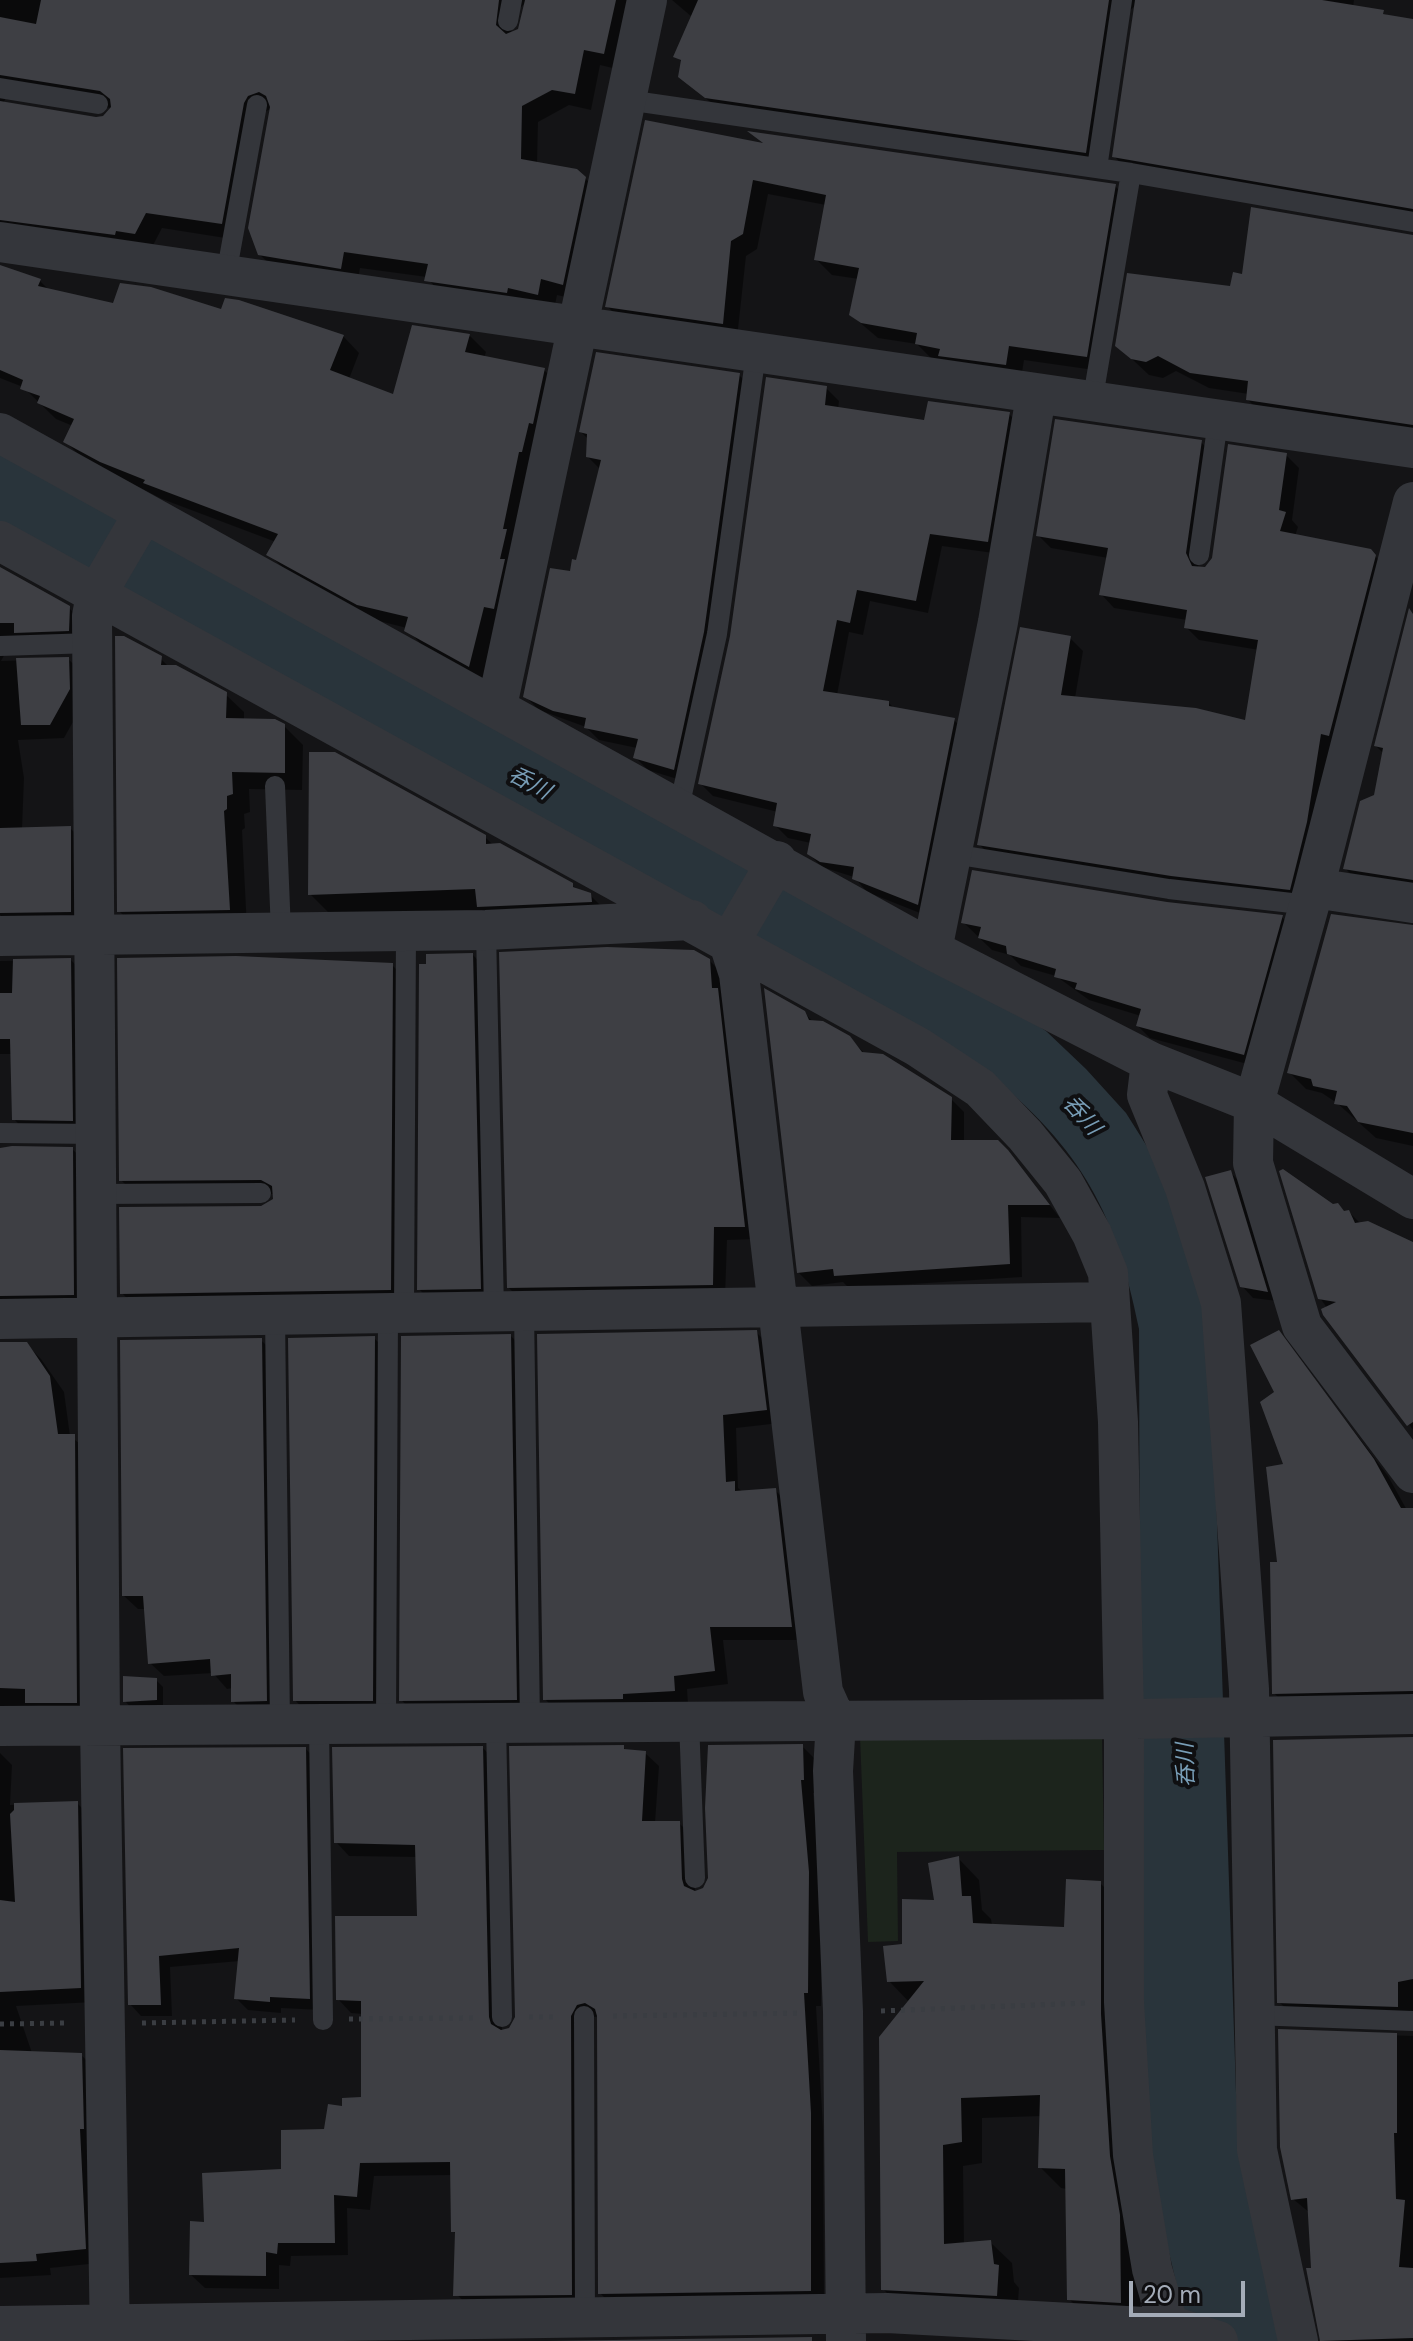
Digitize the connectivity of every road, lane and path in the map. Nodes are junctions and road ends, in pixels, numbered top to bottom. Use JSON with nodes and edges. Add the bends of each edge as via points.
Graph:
{"nodes":[{"id":1,"x":512,"y":0,"type":"edge"},
{"id":2,"x":647,"y":0,"type":"edge"},
{"id":3,"x":1122,"y":0,"type":"edge"},
{"id":4,"x":508,"y":21,"type":"dead end"},
{"id":5,"x":0,"y":88,"type":"edge"},
{"id":6,"x":627,"y":100,"type":"junction"},
{"id":7,"x":98,"y":104,"type":"dead end"},
{"id":8,"x":257,"y":105,"type":"dead end"},
{"id":9,"x":1097,"y":168,"type":"junction"},
{"id":10,"x":1131,"y":173,"type":"junction"},
{"id":11,"x":1413,"y":222,"type":"edge"},
{"id":12,"x":0,"y":242,"type":"edge"},
{"id":13,"x":226,"y":275,"type":"junction"},
{"id":14,"x":579,"y":326,"type":"junction"},
{"id":15,"x":756,"y":353,"type":"junction"},
{"id":16,"x":1036,"y":396,"type":"junction"},
{"id":17,"x":1092,"y":403,"type":"junction"},
{"id":18,"x":1218,"y":421,"type":"junction"},
{"id":19,"x":0,"y":433,"type":"edge"},
{"id":20,"x":1413,"y":448,"type":"edge"},
{"id":21,"x":1413,"y":502,"type":"edge"},
{"id":22,"x":142,"y":518,"type":"junction"},
{"id":23,"x":0,"y":541,"type":"edge"},
{"id":24,"x":1199,"y":555,"type":"dead end"},
{"id":25,"x":98,"y":592,"type":"junction"},
{"id":26,"x":92,"y":643,"type":"junction"},
{"id":27,"x":0,"y":646,"type":"edge"},
{"id":28,"x":497,"y":706,"type":"junction"},
{"id":29,"x":275,"y":786,"type":"dead end"},
{"id":30,"x":679,"y":808,"type":"junction"},
{"id":31,"x":953,"y":854,"type":"junction"},
{"id":32,"x":774,"y":866,"type":"junction"},
{"id":33,"x":1312,"y":896,"type":"junction"},
{"id":34,"x":1413,"y":903,"type":"edge"},
{"id":35,"x":692,"y":920,"type":"junction"},
{"id":36,"x":486,"y":930,"type":"junction"},
{"id":37,"x":406,"y":931,"type":"junction"},
{"id":38,"x":281,"y":932,"type":"junction"},
{"id":39,"x":95,"y":934,"type":"junction"},
{"id":40,"x":0,"y":936,"type":"edge"},
{"id":41,"x":731,"y":940,"type":"junction"},
{"id":42,"x":932,"y":950,"type":"junction"},
{"id":43,"x":1151,"y":1062,"type":"junction"},
{"id":44,"x":1254,"y":1103,"type":"junction"},
{"id":45,"x":0,"y":1133,"type":"edge"},
{"id":46,"x":97,"y":1134,"type":"junction"},
{"id":47,"x":261,"y":1193,"type":"dead end"},
{"id":48,"x":98,"y":1194,"type":"junction"},
{"id":49,"x":1413,"y":1199,"type":"edge"},
{"id":50,"x":1110,"y":1302,"type":"junction"},
{"id":51,"x":778,"y":1307,"type":"junction"},
{"id":52,"x":509,"y":1311,"type":"junction"},
{"id":53,"x":396,"y":1313,"type":"junction"},
{"id":54,"x":275,"y":1315,"type":"junction"},
{"id":55,"x":98,"y":1318,"type":"junction"},
{"id":56,"x":0,"y":1319,"type":"edge"},
{"id":57,"x":1413,"y":1473,"type":"edge"},
{"id":58,"x":1413,"y":1714,"type":"edge"},
{"id":59,"x":1243,"y":1715,"type":"junction"},
{"id":60,"x":1130,"y":1719,"type":"junction"},
{"id":61,"x":689,"y":1721,"type":"junction"},
{"id":62,"x":836,"y":1721,"type":"junction"},
{"id":63,"x":386,"y":1723,"type":"junction"},
{"id":64,"x":513,"y":1723,"type":"junction"},
{"id":65,"x":280,"y":1724,"type":"junction"},
{"id":66,"x":319,"y":1724,"type":"junction"},
{"id":67,"x":100,"y":1725,"type":"junction"},
{"id":68,"x":0,"y":1726,"type":"edge"},
{"id":69,"x":695,"y":1878,"type":"dead end"},
{"id":70,"x":1253,"y":2015,"type":"junction"},
{"id":71,"x":584,"y":2016,"type":"dead end"},
{"id":72,"x":502,"y":2017,"type":"dead end"},
{"id":73,"x":323,"y":2020,"type":"dead end"},
{"id":74,"x":1413,"y":2021,"type":"edge"},
{"id":75,"x":585,"y":2319,"type":"junction"},
{"id":76,"x":0,"y":2326,"type":"edge"},
{"id":77,"x":846,"y":2328,"type":"edge"},
{"id":78,"x":496,"y":2330,"type":"edge"},
{"id":79,"x":110,"y":2333,"type":"edge"},
{"id":80,"x":1094,"y":2333,"type":"edge"},
{"id":81,"x":1186,"y":2335,"type":"edge"},
{"id":82,"x":1298,"y":2341,"type":"edge"}],
"edges":[{"from":1,"to":4,"type":"lane"},
{"from":2,"to":6,"type":"street"},
{"from":3,"to":9,"type":"lane"},
{"from":5,"to":7,"type":"lane"},
{"from":6,"to":9,"type":"lane"},
{"from":6,"to":14,"type":"street"},
{"from":8,"to":13,"type":"lane"},
{"from":9,"to":10,"type":"lane"},
{"from":10,"to":11,"type":"lane"},
{"from":10,"to":17,"type":"lane"},
{"from":12,"to":13,"type":"street"},
{"from":13,"to":14,"type":"street"},
{"from":14,"to":15,"type":"street"},
{"from":14,"to":28,"type":"street"},
{"from":15,"to":16,"type":"street"},
{"from":15,"to":30,"type":"lane","via":[[717,634]]},
{"from":16,"to":17,"type":"street"},
{"from":16,"to":31,"type":"street"},
{"from":17,"to":18,"type":"street"},
{"from":18,"to":20,"type":"street"},
{"from":18,"to":24,"type":"lane"},
{"from":19,"to":22,"type":"street"},
{"from":21,"to":33,"type":"street"},
{"from":22,"to":25,"type":"street"},
{"from":22,"to":28,"type":"street"},
{"from":23,"to":25,"type":"street"},
{"from":25,"to":26,"type":"street"},
{"from":25,"to":35,"type":"street"},
{"from":26,"to":27,"type":"lane"},
{"from":26,"to":39,"type":"street"},
{"from":28,"to":30,"type":"street"},
{"from":29,"to":38,"type":"lane"},
{"from":30,"to":32,"type":"street"},
{"from":31,"to":33,"type":"lane","via":[[1169,889]]},
{"from":31,"to":42,"type":"street"},
{"from":32,"to":41,"type":"street"},
{"from":32,"to":42,"type":"street"},
{"from":33,"to":34,"type":"street"},
{"from":33,"to":44,"type":"street"},
{"from":35,"to":36,"type":"street"},
{"from":35,"to":41,"type":"street"},
{"from":36,"to":37,"type":"street"},
{"from":36,"to":52,"type":"lane"},
{"from":37,"to":38,"type":"street"},
{"from":37,"to":53,"type":"lane"},
{"from":38,"to":39,"type":"street"},
{"from":39,"to":40,"type":"street"},
{"from":39,"to":46,"type":"street"},
{"from":41,"to":50,"type":"street","via":[[980,1088],[1063,1182],[1108,1273]]},
{"from":41,"to":51,"type":"street"},
{"from":42,"to":43,"type":"street"},
{"from":43,"to":44,"type":"street"},
{"from":43,"to":59,"type":"street","via":[[1147,1095],[1185,1188],[1221,1303]]},
{"from":44,"to":49,"type":"street"},
{"from":44,"to":57,"type":"street","via":[[1253,1163],[1302,1326]]},
{"from":45,"to":46,"type":"lane"},
{"from":46,"to":48,"type":"street"},
{"from":47,"to":48,"type":"lane"},
{"from":48,"to":55,"type":"street"},
{"from":50,"to":51,"type":"street"},
{"from":50,"to":60,"type":"street"},
{"from":51,"to":52,"type":"street"},
{"from":51,"to":62,"type":"street","via":[[823,1692]]},
{"from":52,"to":53,"type":"street"},
{"from":52,"to":64,"type":"lane"},
{"from":53,"to":54,"type":"street"},
{"from":53,"to":63,"type":"lane"},
{"from":54,"to":55,"type":"street"},
{"from":54,"to":65,"type":"lane"},
{"from":55,"to":56,"type":"street"},
{"from":55,"to":67,"type":"street"},
{"from":58,"to":59,"type":"street"},
{"from":59,"to":60,"type":"street"},
{"from":59,"to":70,"type":"street"},
{"from":60,"to":62,"type":"street"},
{"from":60,"to":81,"type":"street","via":[[1124,2002],[1133,2155],[1152,2269]]},
{"from":61,"to":62,"type":"street"},
{"from":61,"to":64,"type":"street"},
{"from":61,"to":69,"type":"lane"},
{"from":62,"to":77,"type":"street"},
{"from":63,"to":64,"type":"street"},
{"from":63,"to":66,"type":"street"},
{"from":64,"to":72,"type":"lane"},
{"from":65,"to":66,"type":"street"},
{"from":65,"to":67,"type":"street"},
{"from":66,"to":73,"type":"lane"},
{"from":67,"to":68,"type":"street"},
{"from":67,"to":79,"type":"street"},
{"from":70,"to":74,"type":"lane"},
{"from":70,"to":82,"type":"street","via":[[1257,2150]]},
{"from":71,"to":75,"type":"lane"},
{"from":75,"to":77,"type":"street"},
{"from":75,"to":78,"type":"street"},
{"from":76,"to":79,"type":"street"},
{"from":77,"to":80,"type":"street"},
{"from":78,"to":79,"type":"street","via":[[364,2313]]},
{"from":80,"to":81,"type":"street"}]}
